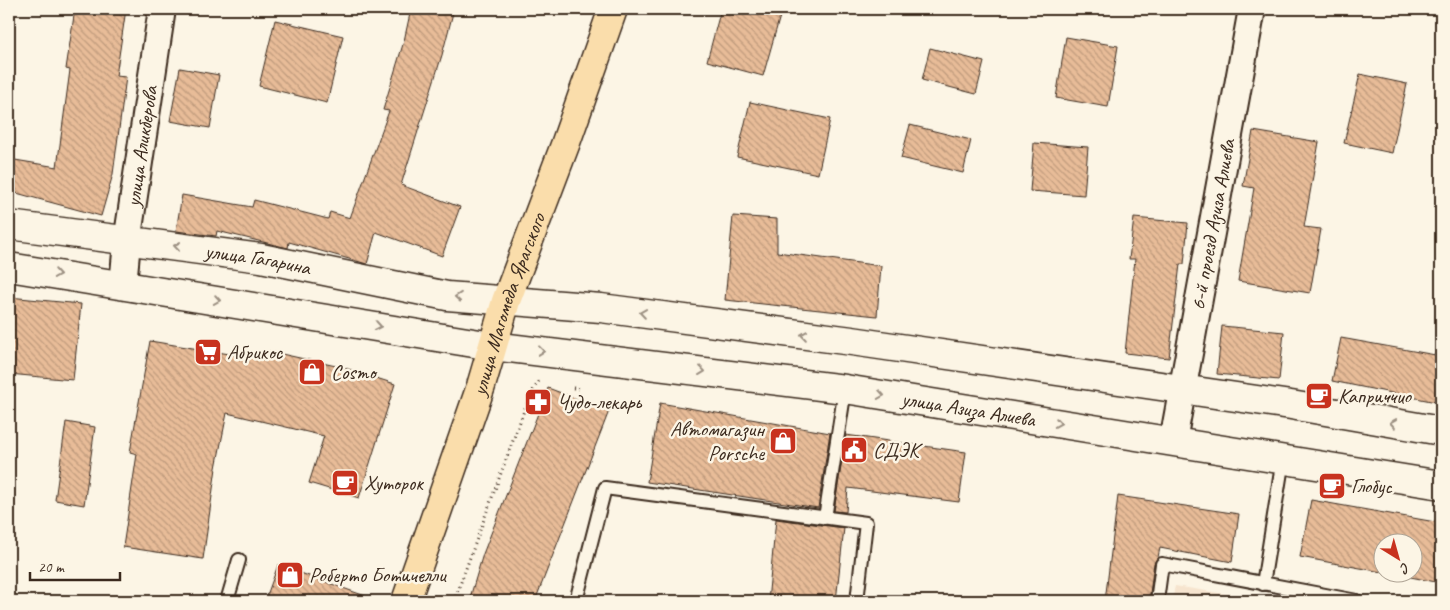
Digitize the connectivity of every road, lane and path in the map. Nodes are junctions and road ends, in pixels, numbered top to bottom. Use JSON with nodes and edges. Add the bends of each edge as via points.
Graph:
{"nodes":[{"id":1,"x":162,"y":9,"type":"edge"},
{"id":2,"x":613,"y":9,"type":"edge"},
{"id":3,"x":1252,"y":9,"type":"edge"},
{"id":4,"x":9,"y":225,"type":"edge"},
{"id":5,"x":126,"y":242,"type":"junction"},
{"id":6,"x":9,"y":267,"type":"edge"},
{"id":7,"x":123,"y":285,"type":"junction"},
{"id":8,"x":506,"y":301,"type":"junction"},
{"id":9,"x":492,"y":346,"type":"junction"},
{"id":10,"x":547,"y":383,"type":"dead end"},
{"id":11,"x":564,"y":386,"type":"dead end"},
{"id":12,"x":582,"y":389,"type":"dead end"},
{"id":13,"x":845,"y":389,"type":"junction"},
{"id":14,"x":1181,"y":391,"type":"junction"},
{"id":15,"x":1441,"y":431,"type":"edge"},
{"id":16,"x":1173,"y":441,"type":"junction"},
{"id":17,"x":1283,"y":459,"type":"junction"},
{"id":18,"x":1441,"y":485,"type":"edge"},
{"id":19,"x":825,"y":518,"type":"junction"},
{"id":20,"x":239,"y":560,"type":"dead end"},
{"id":21,"x":1263,"y":584,"type":"junction"},
{"id":22,"x":227,"y":601,"type":"edge"},
{"id":23,"x":406,"y":601,"type":"edge"},
{"id":24,"x":454,"y":601,"type":"edge"},
{"id":25,"x":576,"y":601,"type":"edge"},
{"id":26,"x":857,"y":601,"type":"edge"},
{"id":27,"x":1158,"y":601,"type":"edge"},
{"id":28,"x":1357,"y":601,"type":"edge"}],
"edges":[{"from":1,"to":5,"type":"street","name":"улица Аликберова"},
{"from":2,"to":8,"type":"main road","name":"улица Магомеда Ярагского"},
{"from":3,"to":14,"type":"street","name":"6-й проезд Азиза Алиева"},
{"from":4,"to":5,"type":"main road","name":"улица Гагарина"},
{"from":5,"to":7,"type":"street","name":"улица Аликберова"},
{"from":8,"to":5,"type":"main road","name":"улица Гагарина","one_way":true,"via":[[447,296],[261,258]]},
{"from":6,"to":7,"type":"main road","one_way":true},
{"from":7,"to":9,"type":"main road","one_way":true},
{"from":8,"to":9,"type":"main road","name":"улица Магомеда Ярагского"},
{"from":14,"to":8,"type":"main road","one_way":true,"via":[[602,308]]},
{"from":9,"to":13,"type":"main road","name":"улица Азиза Алиева","one_way":true},
{"from":9,"to":23,"type":"main road","name":"улица Магомеда Ярагского","via":[[482,386]]},
{"from":10,"to":24,"type":"path","via":[[539,381],[528,397]]},
{"from":11,"to":12,"type":"path"},
{"from":13,"to":16,"type":"main road","name":"улица Азиза Алиева","one_way":true},
{"from":13,"to":19,"type":"lane"},
{"from":15,"to":14,"type":"main road","one_way":true,"via":[[1291,405]]},
{"from":14,"to":16,"type":"street","name":"6-й проезд Азиза Алиева"},
{"from":16,"to":17,"type":"main road","name":"улица Азиза Алиева"},
{"from":17,"to":18,"type":"main road","name":"улица Азиза Алиева"},
{"from":17,"to":21,"type":"lane"},
{"from":19,"to":25,"type":"lane","via":[[605,488]]},
{"from":19,"to":26,"type":"lane","via":[[866,523]]},
{"from":20,"to":22,"type":"lane"},
{"from":21,"to":27,"type":"lane","via":[[1162,564]]},
{"from":21,"to":28,"type":"lane"}]}
